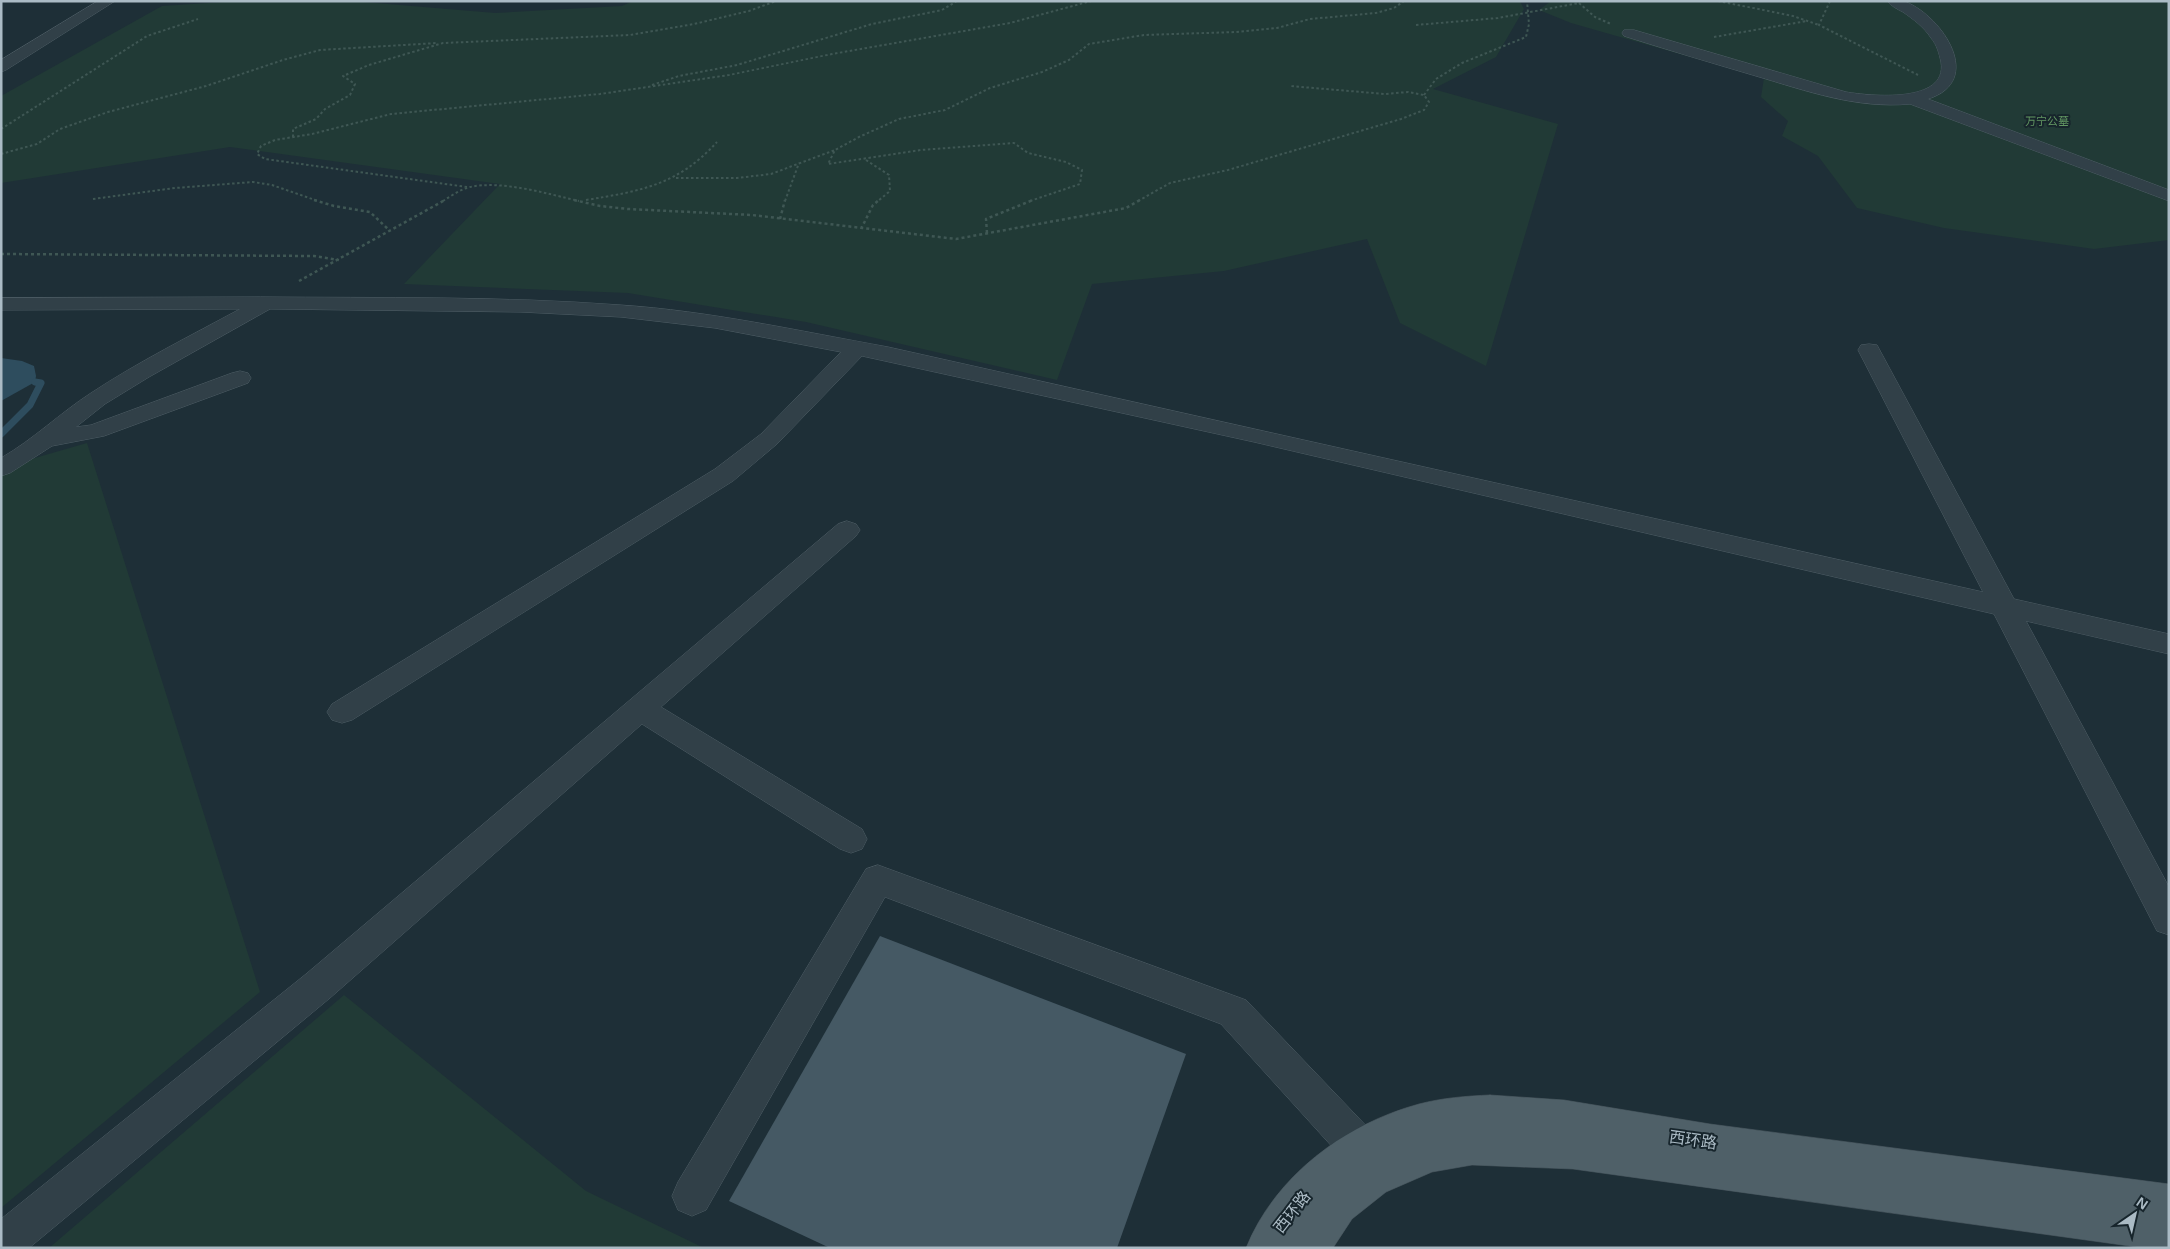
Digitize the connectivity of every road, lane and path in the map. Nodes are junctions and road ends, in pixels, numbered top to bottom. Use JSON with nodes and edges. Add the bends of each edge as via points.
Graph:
{"nodes":[{"id":1,"x":107,"y":1,"type":"edge"},
{"id":2,"x":776,"y":1,"type":"edge"},
{"id":3,"x":957,"y":1,"type":"edge"},
{"id":4,"x":1091,"y":1,"type":"edge"},
{"id":5,"x":1404,"y":1,"type":"edge"},
{"id":6,"x":1528,"y":1,"type":"edge"},
{"id":7,"x":1718,"y":1,"type":"edge"},
{"id":8,"x":1830,"y":1,"type":"edge"},
{"id":9,"x":1894,"y":1,"type":"edge"},
{"id":10,"x":1579,"y":2,"type":"edge"},
{"id":11,"x":1528,"y":12,"type":"junction"},
{"id":12,"x":198,"y":19,"type":"dead end"},
{"id":13,"x":1807,"y":21,"type":"junction"},
{"id":14,"x":1416,"y":25,"type":"dead end"},
{"id":15,"x":1819,"y":26,"type":"junction"},
{"id":16,"x":1629,"y":33,"type":"joint"},
{"id":17,"x":443,"y":43,"type":"junction"},
{"id":18,"x":1673,"y":47,"type":"junction"},
{"id":19,"x":1,"y":67,"type":"edge"},
{"id":20,"x":1290,"y":86,"type":"dead end"},
{"id":21,"x":645,"y":87,"type":"junction"},
{"id":22,"x":1941,"y":87,"type":"junction"},
{"id":23,"x":1424,"y":95,"type":"junction"},
{"id":24,"x":1910,"y":98,"type":"junction"},
{"id":25,"x":1,"y":129,"type":"edge"},
{"id":26,"x":293,"y":137,"type":"junction"},
{"id":27,"x":718,"y":142,"type":"dead end"},
{"id":28,"x":835,"y":150,"type":"junction"},
{"id":29,"x":1,"y":154,"type":"edge"},
{"id":30,"x":865,"y":160,"type":"junction"},
{"id":31,"x":800,"y":162,"type":"junction"},
{"id":32,"x":676,"y":178,"type":"junction"},
{"id":33,"x":468,"y":187,"type":"junction"},
{"id":34,"x":2169,"y":196,"type":"edge"},
{"id":35,"x":93,"y":199,"type":"dead end"},
{"id":36,"x":583,"y":201,"type":"junction"},
{"id":37,"x":780,"y":219,"type":"junction"},
{"id":38,"x":861,"y":229,"type":"junction"},
{"id":39,"x":390,"y":231,"type":"junction"},
{"id":40,"x":987,"y":233,"type":"junction"},
{"id":41,"x":1,"y":254,"type":"edge"},
{"id":42,"x":340,"y":260,"type":"junction"},
{"id":43,"x":1,"y":304,"type":"edge"},
{"id":44,"x":266,"y":304,"type":"junction"},
{"id":45,"x":858,"y":348,"type":"junction"},
{"id":46,"x":1869,"y":350,"type":"dead end"},
{"id":47,"x":240,"y":378,"type":"dead end"},
{"id":48,"x":45,"y":440,"type":"junction"},
{"id":49,"x":1,"y":468,"type":"edge"},
{"id":50,"x":846,"y":530,"type":"dead end"},
{"id":51,"x":2004,"y":607,"type":"junction"},
{"id":52,"x":2169,"y":644,"type":"edge"},
{"id":53,"x":641,"y":709,"type":"junction"},
{"id":54,"x":342,"y":712,"type":"dead end"},
{"id":55,"x":851,"y":839,"type":"dead end"},
{"id":56,"x":2169,"y":920,"type":"edge"},
{"id":57,"x":1360,"y":1148,"type":"junction"},
{"id":58,"x":692,"y":1196,"type":"dead end"},
{"id":59,"x":2169,"y":1204,"type":"edge"},
{"id":60,"x":2169,"y":1231,"type":"edge"},
{"id":61,"x":1,"y":1245,"type":"edge"},
{"id":62,"x":1266,"y":1248,"type":"edge"},
{"id":63,"x":1308,"y":1248,"type":"edge"}],
"edges":[{"from":1,"to":19,"type":"street"},
{"from":2,"to":17,"type":"path","via":[[694,24],[630,35]]},
{"from":3,"to":21,"type":"path","via":[[942,10],[872,24],[801,48]]},
{"from":4,"to":21,"type":"path","via":[[1010,23],[729,75]]},
{"from":5,"to":28,"type":"path","via":[[1376,13],[1310,19],[1277,28],[1144,34],[1089,44],[1068,60],[1042,72],[990,88],[945,110],[899,119]]},
{"from":6,"to":11,"type":"path"},
{"from":7,"to":13,"type":"path"},
{"from":8,"to":15,"type":"path"},
{"from":9,"to":22,"type":"street","via":[[1929,24],[1947,53],[1950,72]]},
{"from":10,"to":11,"type":"path"},
{"from":10,"to":16,"type":"path","via":[[1595,17]]},
{"from":11,"to":14,"type":"path","via":[[1444,25]]},
{"from":11,"to":23,"type":"path","via":[[1526,37],[1462,63],[1436,80]]},
{"from":12,"to":25,"type":"path","via":[[147,36]]},
{"from":13,"to":15,"type":"path"},
{"from":13,"to":18,"type":"path"},
{"from":15,"to":22,"type":"path"},
{"from":16,"to":18,"type":"street"},
{"from":17,"to":26,"type":"path","via":[[343,76],[356,84],[350,95],[325,109],[316,119],[293,129]]},
{"from":17,"to":29,"type":"path","via":[[320,50],[206,86],[108,112],[60,129],[37,144]]},
{"from":18,"to":24,"type":"street","via":[[1866,100]]},
{"from":20,"to":23,"type":"path"},
{"from":21,"to":26,"type":"path","via":[[391,114]]},
{"from":22,"to":24,"type":"street","via":[[1928,95]]},
{"from":23,"to":40,"type":"path","via":[[1429,102],[1424,110],[1401,119],[1228,170],[1170,182],[1126,208]]},
{"from":24,"to":34,"type":"street"},
{"from":26,"to":33,"type":"path","via":[[261,146],[257,154],[265,159]]},
{"from":27,"to":32,"type":"path","via":[[704,159]]},
{"from":28,"to":30,"type":"path","via":[[828,164]]},
{"from":28,"to":31,"type":"path"},
{"from":30,"to":38,"type":"path","via":[[889,175],[890,191],[874,205]]},
{"from":30,"to":40,"type":"path","via":[[937,148],[1014,143],[1028,153],[1066,162],[1082,170],[1080,184],[986,219]]},
{"from":31,"to":32,"type":"path","via":[[771,174],[736,178]]},
{"from":31,"to":37,"type":"path"},
{"from":32,"to":36,"type":"path","via":[[635,193]]},
{"from":33,"to":36,"type":"path","via":[[482,184],[527,189]]},
{"from":33,"to":39,"type":"path"},
{"from":35,"to":39,"type":"path","via":[[253,182],[272,185],[334,206],[370,212]]},
{"from":36,"to":37,"type":"path","via":[[628,209]]},
{"from":37,"to":38,"type":"path"},
{"from":38,"to":40,"type":"path","via":[[956,239]]},
{"from":39,"to":42,"type":"path"},
{"from":41,"to":42,"type":"path","via":[[314,256]]},
{"from":42,"to":44,"type":"path","via":[[284,289]]},
{"from":43,"to":44,"type":"street"},
{"from":44,"to":45,"type":"street","via":[[522,306],[621,311],[715,322]]},
{"from":44,"to":48,"type":"street","via":[[97,399]]},
{"from":45,"to":51,"type":"street"},
{"from":45,"to":54,"type":"street","via":[[769,439],[724,475]]},
{"from":46,"to":51,"type":"street"},
{"from":47,"to":48,"type":"street","via":[[96,431]]},
{"from":48,"to":49,"type":"street"},
{"from":50,"to":53,"type":"street"},
{"from":51,"to":52,"type":"street"},
{"from":51,"to":56,"type":"street"},
{"from":53,"to":55,"type":"street"},
{"from":53,"to":61,"type":"street","via":[[318,986]]},
{"from":57,"to":58,"type":"street","via":[[1233,1012],[878,879]]},
{"from":57,"to":59,"type":"main road","name":"西环路","via":[[1420,1123],[1478,1114],[1514,1115]]},
{"from":57,"to":62,"type":"main road","name":"西环路","via":[[1344,1157],[1296,1202]]},
{"from":60,"to":63,"type":"main road","name":"西环路","via":[[1573,1150],[1472,1146],[1432,1153],[1372,1178],[1338,1206]]}]}
